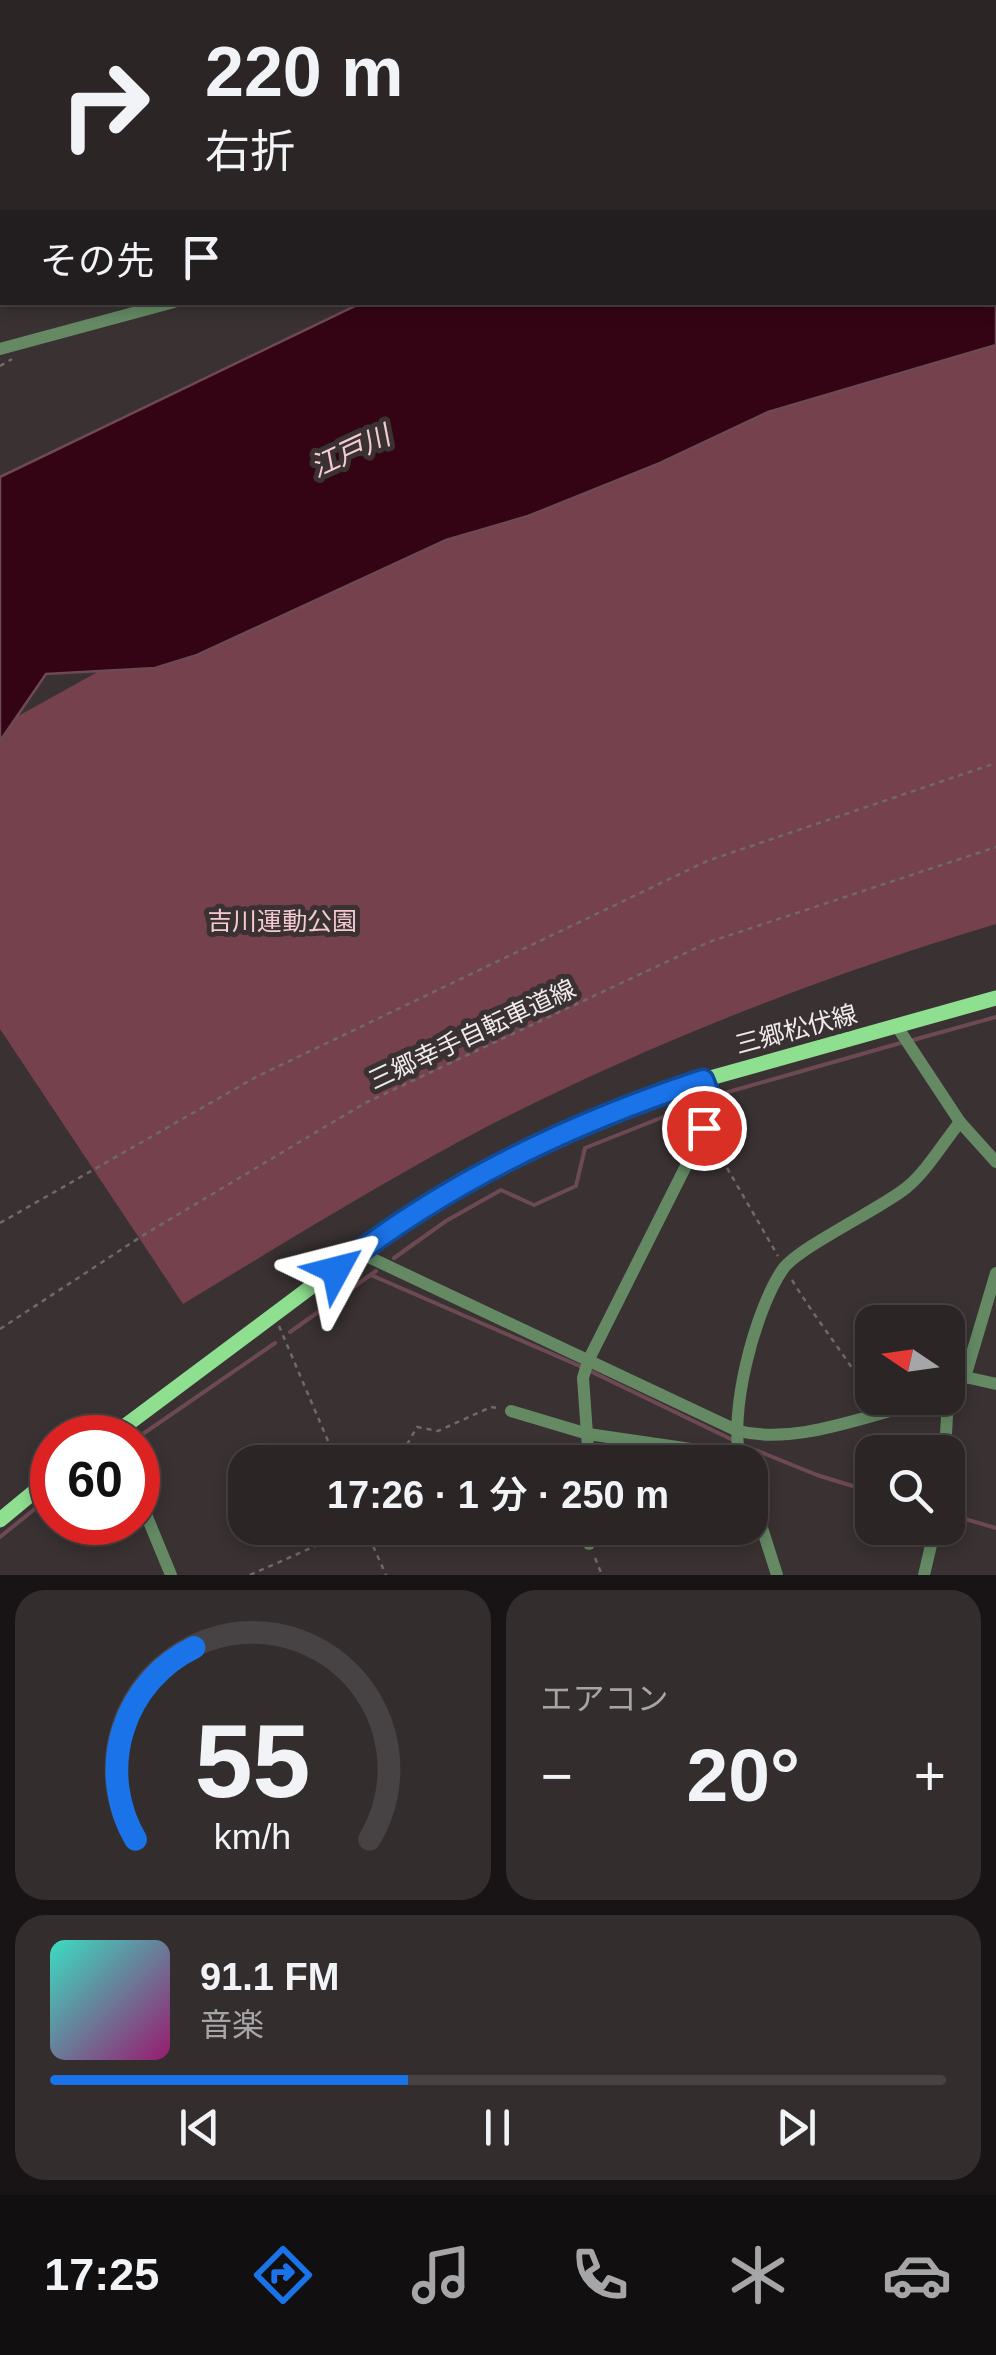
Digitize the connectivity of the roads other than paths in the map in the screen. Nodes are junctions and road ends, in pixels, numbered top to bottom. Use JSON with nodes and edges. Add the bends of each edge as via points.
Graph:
{"nodes":[{"id":1,"x":163,"y":305,"type":"edge"},
{"id":2,"x":0,"y":349,"type":"edge"},
{"id":3,"x":996,"y":998,"type":"edge"},
{"id":4,"x":905,"y":1038,"type":"junction"},
{"id":5,"x":703,"y":1080,"type":"junction"},
{"id":6,"x":960,"y":1122,"type":"junction"},
{"id":7,"x":996,"y":1162,"type":"edge"},
{"id":8,"x":358,"y":1252,"type":"junction"},
{"id":9,"x":996,"y":1273,"type":"edge"},
{"id":10,"x":588,"y":1362,"type":"junction"},
{"id":11,"x":965,"y":1376,"type":"joint"},
{"id":12,"x":996,"y":1384,"type":"edge"},
{"id":13,"x":511,"y":1411,"type":"road end"},
{"id":14,"x":140,"y":1415,"type":"edge"},
{"id":15,"x":859,"y":1415,"type":"edge"},
{"id":16,"x":738,"y":1431,"type":"junction"},
{"id":17,"x":588,"y":1434,"type":"junction"},
{"id":18,"x":588,"y":1445,"type":"edge"},
{"id":19,"x":655,"y":1445,"type":"edge"},
{"id":20,"x":740,"y":1445,"type":"edge"},
{"id":21,"x":30,"y":1495,"type":"edge"},
{"id":22,"x":0,"y":1520,"type":"edge"},
{"id":23,"x":159,"y":1545,"type":"edge"},
{"id":24,"x":767,"y":1545,"type":"edge"},
{"id":25,"x":931,"y":1545,"type":"edge"},
{"id":26,"x":172,"y":1575,"type":"edge"},
{"id":27,"x":777,"y":1575,"type":"edge"},
{"id":28,"x":924,"y":1575,"type":"edge"}],
"edges":[{"from":1,"to":2,"type":"street"},
{"from":3,"to":4,"type":"main road","name":"三郷松伏線"},
{"from":4,"to":5,"type":"main road","name":"三郷松伏線"},
{"from":4,"to":6,"type":"street"},
{"from":5,"to":8,"type":"main road","name":"三郷松伏線","via":[[604,1112],[522,1152]]},
{"from":5,"to":10,"type":"street","via":[[714,1108]]},
{"from":6,"to":7,"type":"street"},
{"from":6,"to":16,"type":"street","via":[[908,1186],[784,1267],[757,1328]]},
{"from":8,"to":10,"type":"street"},
{"from":8,"to":14,"type":"main road","name":"三郷松伏線"},
{"from":9,"to":11,"type":"street"},
{"from":10,"to":16,"type":"street"},
{"from":10,"to":17,"type":"street"},
{"from":11,"to":12,"type":"street"},
{"from":13,"to":17,"type":"street"},
{"from":15,"to":16,"type":"street","via":[[768,1438]]},
{"from":16,"to":20,"type":"street"},
{"from":17,"to":18,"type":"street"},
{"from":17,"to":19,"type":"street"},
{"from":21,"to":22,"type":"main road"},
{"from":23,"to":26,"type":"street"},
{"from":24,"to":27,"type":"street"},
{"from":25,"to":28,"type":"street"}]}
